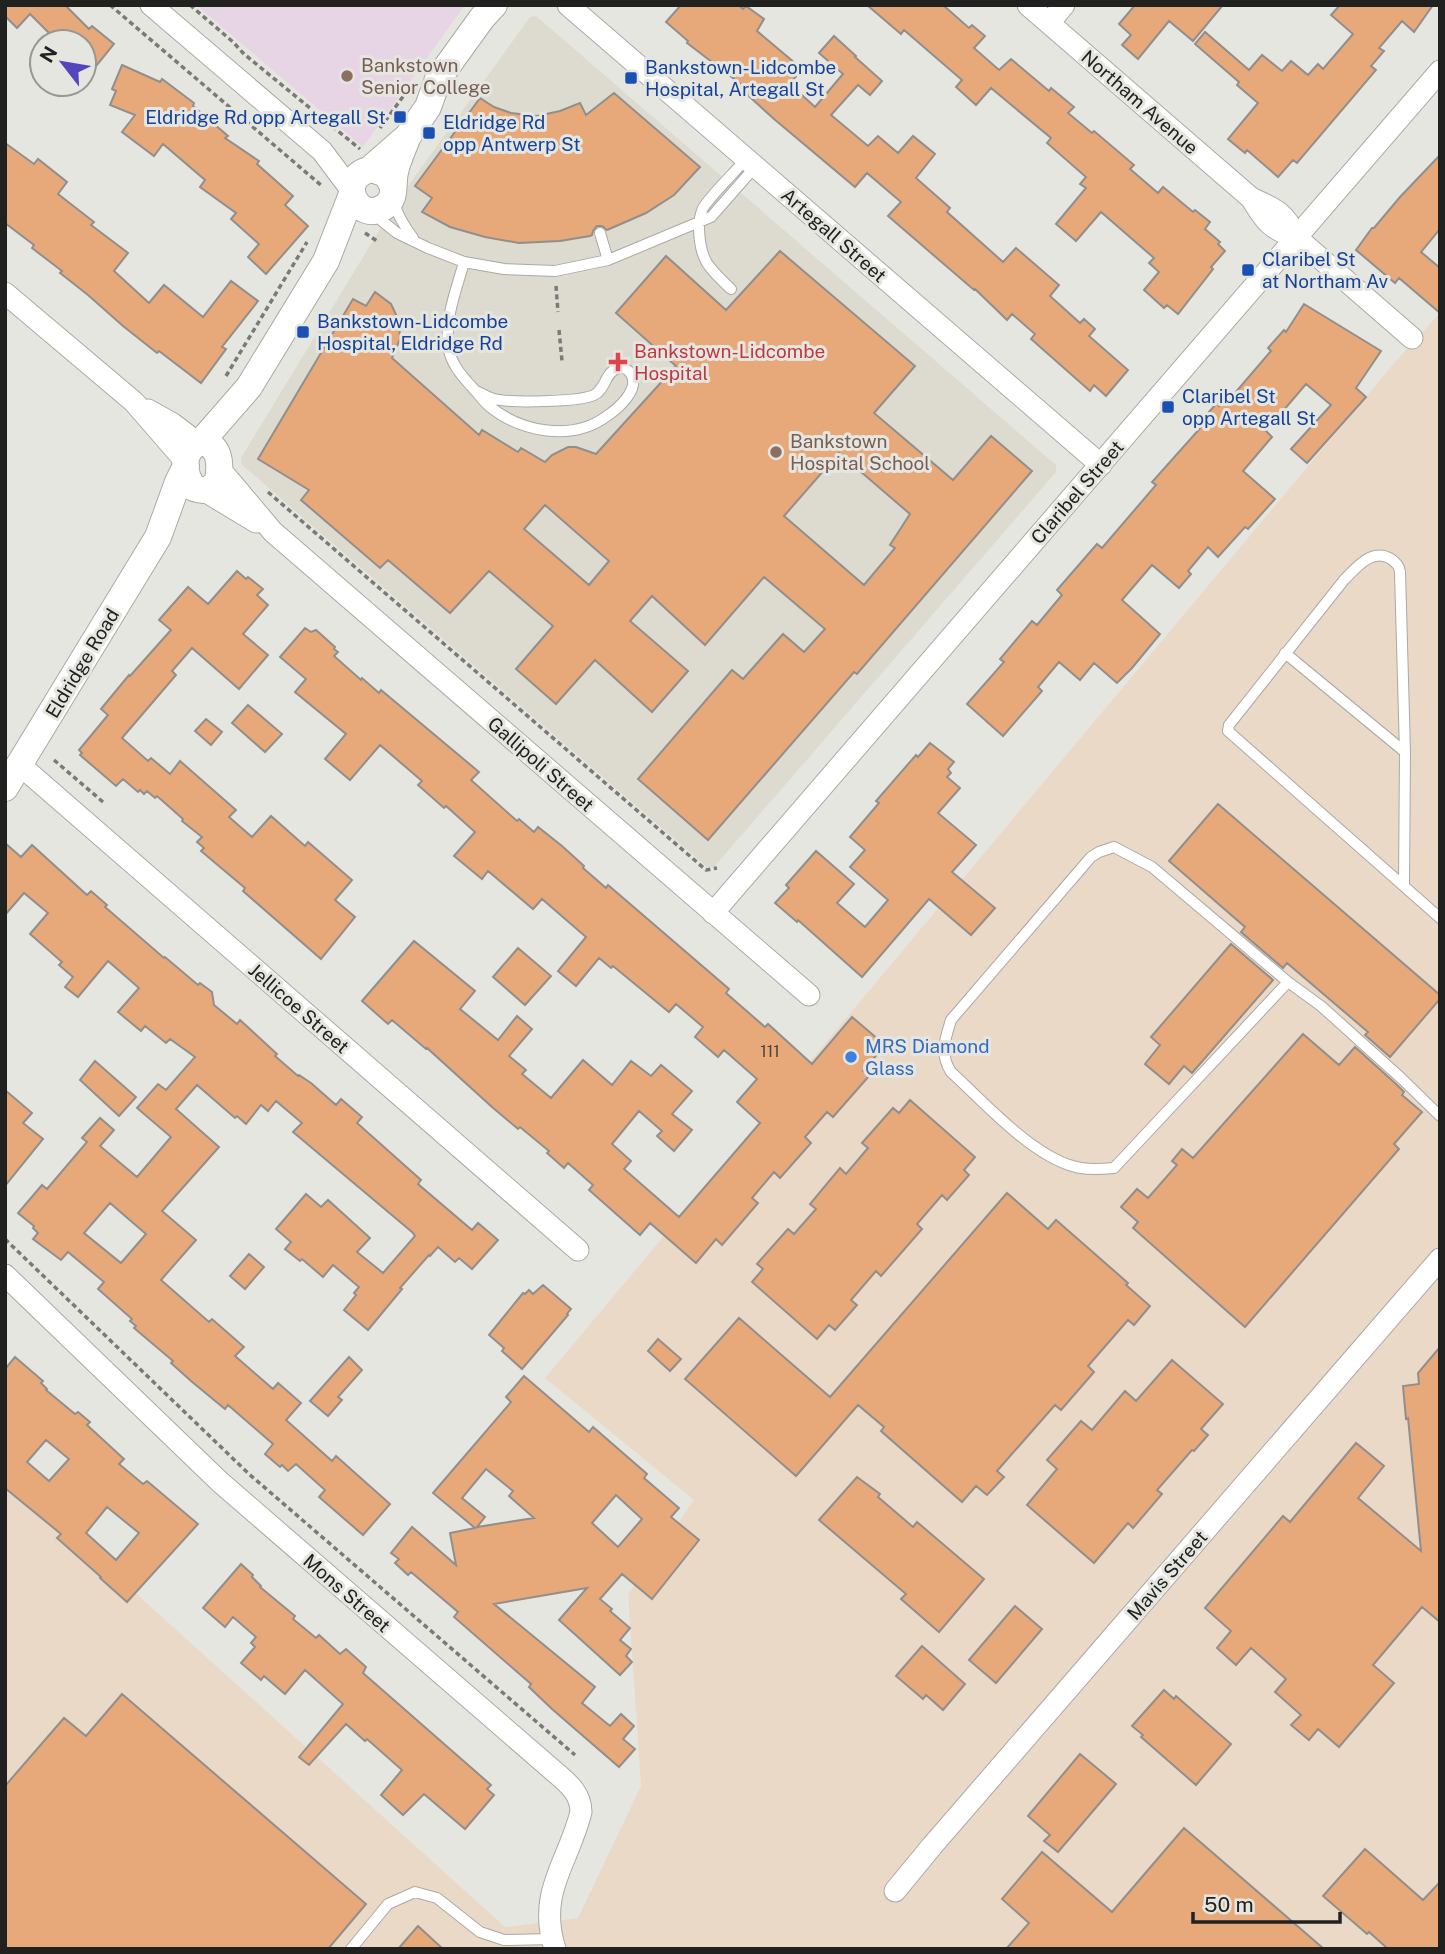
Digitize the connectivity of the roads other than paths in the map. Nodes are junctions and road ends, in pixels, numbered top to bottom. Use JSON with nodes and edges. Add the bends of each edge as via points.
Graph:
{"nodes":[{"id":1,"x":151,"y":5,"type":"edge"},
{"id":2,"x":494,"y":5,"type":"edge"},
{"id":3,"x":509,"y":5,"type":"edge"},
{"id":4,"x":568,"y":5,"type":"edge"},
{"id":5,"x":1028,"y":5,"type":"edge"},
{"id":6,"x":1064,"y":5,"type":"edge"},
{"id":7,"x":1049,"y":23,"type":"junction"},
{"id":8,"x":1440,"y":71,"type":"edge"},
{"id":9,"x":428,"y":107,"type":"junction"},
{"id":10,"x":408,"y":136,"type":"junction"},
{"id":11,"x":750,"y":163,"type":"junction"},
{"id":12,"x":355,"y":178,"type":"junction"},
{"id":13,"x":384,"y":201,"type":"junction"},
{"id":14,"x":699,"y":221,"type":"junction"},
{"id":15,"x":600,"y":233,"type":"dead end"},
{"id":16,"x":1297,"y":238,"type":"junction"},
{"id":17,"x":415,"y":240,"type":"junction"},
{"id":18,"x":608,"y":260,"type":"junction"},
{"id":19,"x":326,"y":261,"type":"junction"},
{"id":20,"x":464,"y":262,"type":"junction"},
{"id":21,"x":731,"y":289,"type":"dead end"},
{"id":22,"x":5,"y":293,"type":"edge"},
{"id":23,"x":1412,"y":338,"type":"dead end"},
{"id":24,"x":249,"y":387,"type":"junction"},
{"id":25,"x":474,"y":390,"type":"junction"},
{"id":26,"x":193,"y":453,"type":"junction"},
{"id":27,"x":1101,"y":465,"type":"junction"},
{"id":28,"x":218,"y":466,"type":"junction"},
{"id":29,"x":201,"y":490,"type":"junction"},
{"id":30,"x":273,"y":532,"type":"junction"},
{"id":31,"x":158,"y":537,"type":"junction"},
{"id":32,"x":1285,"y":653,"type":"junction"},
{"id":33,"x":1405,"y":752,"type":"junction"},
{"id":34,"x":20,"y":765,"type":"junction"},
{"id":35,"x":5,"y":788,"type":"edge"},
{"id":36,"x":1404,"y":886,"type":"junction"},
{"id":37,"x":713,"y":913,"type":"junction"},
{"id":38,"x":1440,"y":918,"type":"edge"},
{"id":39,"x":1287,"y":982,"type":"junction"},
{"id":40,"x":809,"y":995,"type":"dead end"},
{"id":41,"x":1440,"y":1116,"type":"edge"},
{"id":42,"x":578,"y":1250,"type":"dead end"},
{"id":43,"x":1440,"y":1259,"type":"edge"},
{"id":44,"x":5,"y":1275,"type":"edge"},
{"id":45,"x":895,"y":1891,"type":"dead end"},
{"id":46,"x":554,"y":1944,"type":"edge"},
{"id":47,"x":351,"y":1949,"type":"edge"}],
"edges":[{"from":1,"to":12,"type":"street"},
{"from":2,"to":9,"type":"street","name":"Eldridge Road","via":[[438,79]]},
{"from":3,"to":9,"type":"street","name":"Eldridge Road","via":[[497,29],[452,89]]},
{"from":4,"to":11,"type":"street","name":"Artegall Street"},
{"from":5,"to":7,"type":"street","name":"Northam Avenue"},
{"from":6,"to":7,"type":"street"},
{"from":7,"to":16,"type":"street","name":"Northam Avenue","via":[[1251,198],[1289,221]]},
{"from":8,"to":16,"type":"street","name":"Claribel Street"},
{"from":9,"to":10,"type":"street","name":"Eldridge Road"},
{"from":10,"to":12,"type":"street","name":"Eldridge Road"},
{"from":10,"to":13,"type":"street","name":"Eldridge Road"},
{"from":11,"to":14,"type":"lane","via":[[711,217]]},
{"from":11,"to":27,"type":"street","name":"Artegall Street"},
{"from":12,"to":13,"type":"street","via":[[360,207]]},
{"from":12,"to":13,"type":"street","via":[[383,172],[388,177]]},
{"from":12,"to":19,"type":"street","name":"Eldridge Road"},
{"from":13,"to":17,"type":"lane","via":[[396,209]]},
{"from":13,"to":17,"type":"lane","via":[[382,221]]},
{"from":13,"to":19,"type":"street","name":"Eldridge Road"},
{"from":14,"to":18,"type":"lane"},
{"from":14,"to":21,"type":"lane","via":[[703,258]]},
{"from":15,"to":18,"type":"lane"},
{"from":16,"to":23,"type":"street","name":"Northam Avenue"},
{"from":16,"to":27,"type":"street","name":"Claribel Street"},
{"from":17,"to":20,"type":"lane"},
{"from":18,"to":20,"type":"lane","via":[[555,271]]},
{"from":19,"to":24,"type":"street","name":"Eldridge Road"},
{"from":20,"to":25,"type":"lane","via":[[449,319],[448,345],[453,363]]},
{"from":22,"to":26,"type":"street","via":[[134,402],[177,426]]},
{"from":24,"to":26,"type":"street","name":"Eldridge Road"},
{"from":24,"to":28,"type":"street","name":"Eldridge Road"},
{"from":25,"to":25,"type":"lane","via":[[510,401],[591,397],[621,367],[633,376],[634,384],[621,405],[598,423],[553,432],[505,416]]},
{"from":26,"to":28,"type":"street","via":[[213,446]]},
{"from":26,"to":29,"type":"street","via":[[190,483]]},
{"from":26,"to":31,"type":"street","name":"Eldridge Road"},
{"from":27,"to":37,"type":"street","name":"Claribel Street"},
{"from":28,"to":29,"type":"street","name":"Eldridge Road","via":[[216,484]]},
{"from":28,"to":30,"type":"street","name":"Gallipoli Street"},
{"from":29,"to":30,"type":"street","name":"Gallipoli Street"},
{"from":29,"to":31,"type":"street","name":"Eldridge Road"},
{"from":30,"to":37,"type":"street","name":"Gallipoli Street"},
{"from":31,"to":34,"type":"street","name":"Eldridge Road"},
{"from":32,"to":33,"type":"lane"},
{"from":32,"to":33,"type":"lane","via":[[1363,561],[1376,555],[1395,562],[1401,582]]},
{"from":32,"to":36,"type":"lane","via":[[1228,730]]},
{"from":33,"to":36,"type":"lane"},
{"from":34,"to":35,"type":"street","name":"Eldridge Road"},
{"from":34,"to":42,"type":"street","name":"Jellicoe Street"},
{"from":36,"to":38,"type":"lane"},
{"from":37,"to":40,"type":"street","name":"Gallipoli Street"},
{"from":39,"to":39,"type":"lane","via":[[1114,1168],[1079,1168],[1023,1139],[945,1062],[951,1020],[1086,863],[1107,848],[1114,847],[1152,867]]},
{"from":39,"to":41,"type":"lane","via":[[1321,1006]]},
{"from":43,"to":45,"type":"street","name":"Mavis Street"},
{"from":44,"to":46,"type":"street","name":"Mons Street","via":[[220,1482],[575,1791],[582,1812],[552,1891],[549,1911]]},
{"from":46,"to":47,"type":"lane","via":[[504,1940],[480,1932],[437,1898],[415,1892],[388,1904]]}]}
